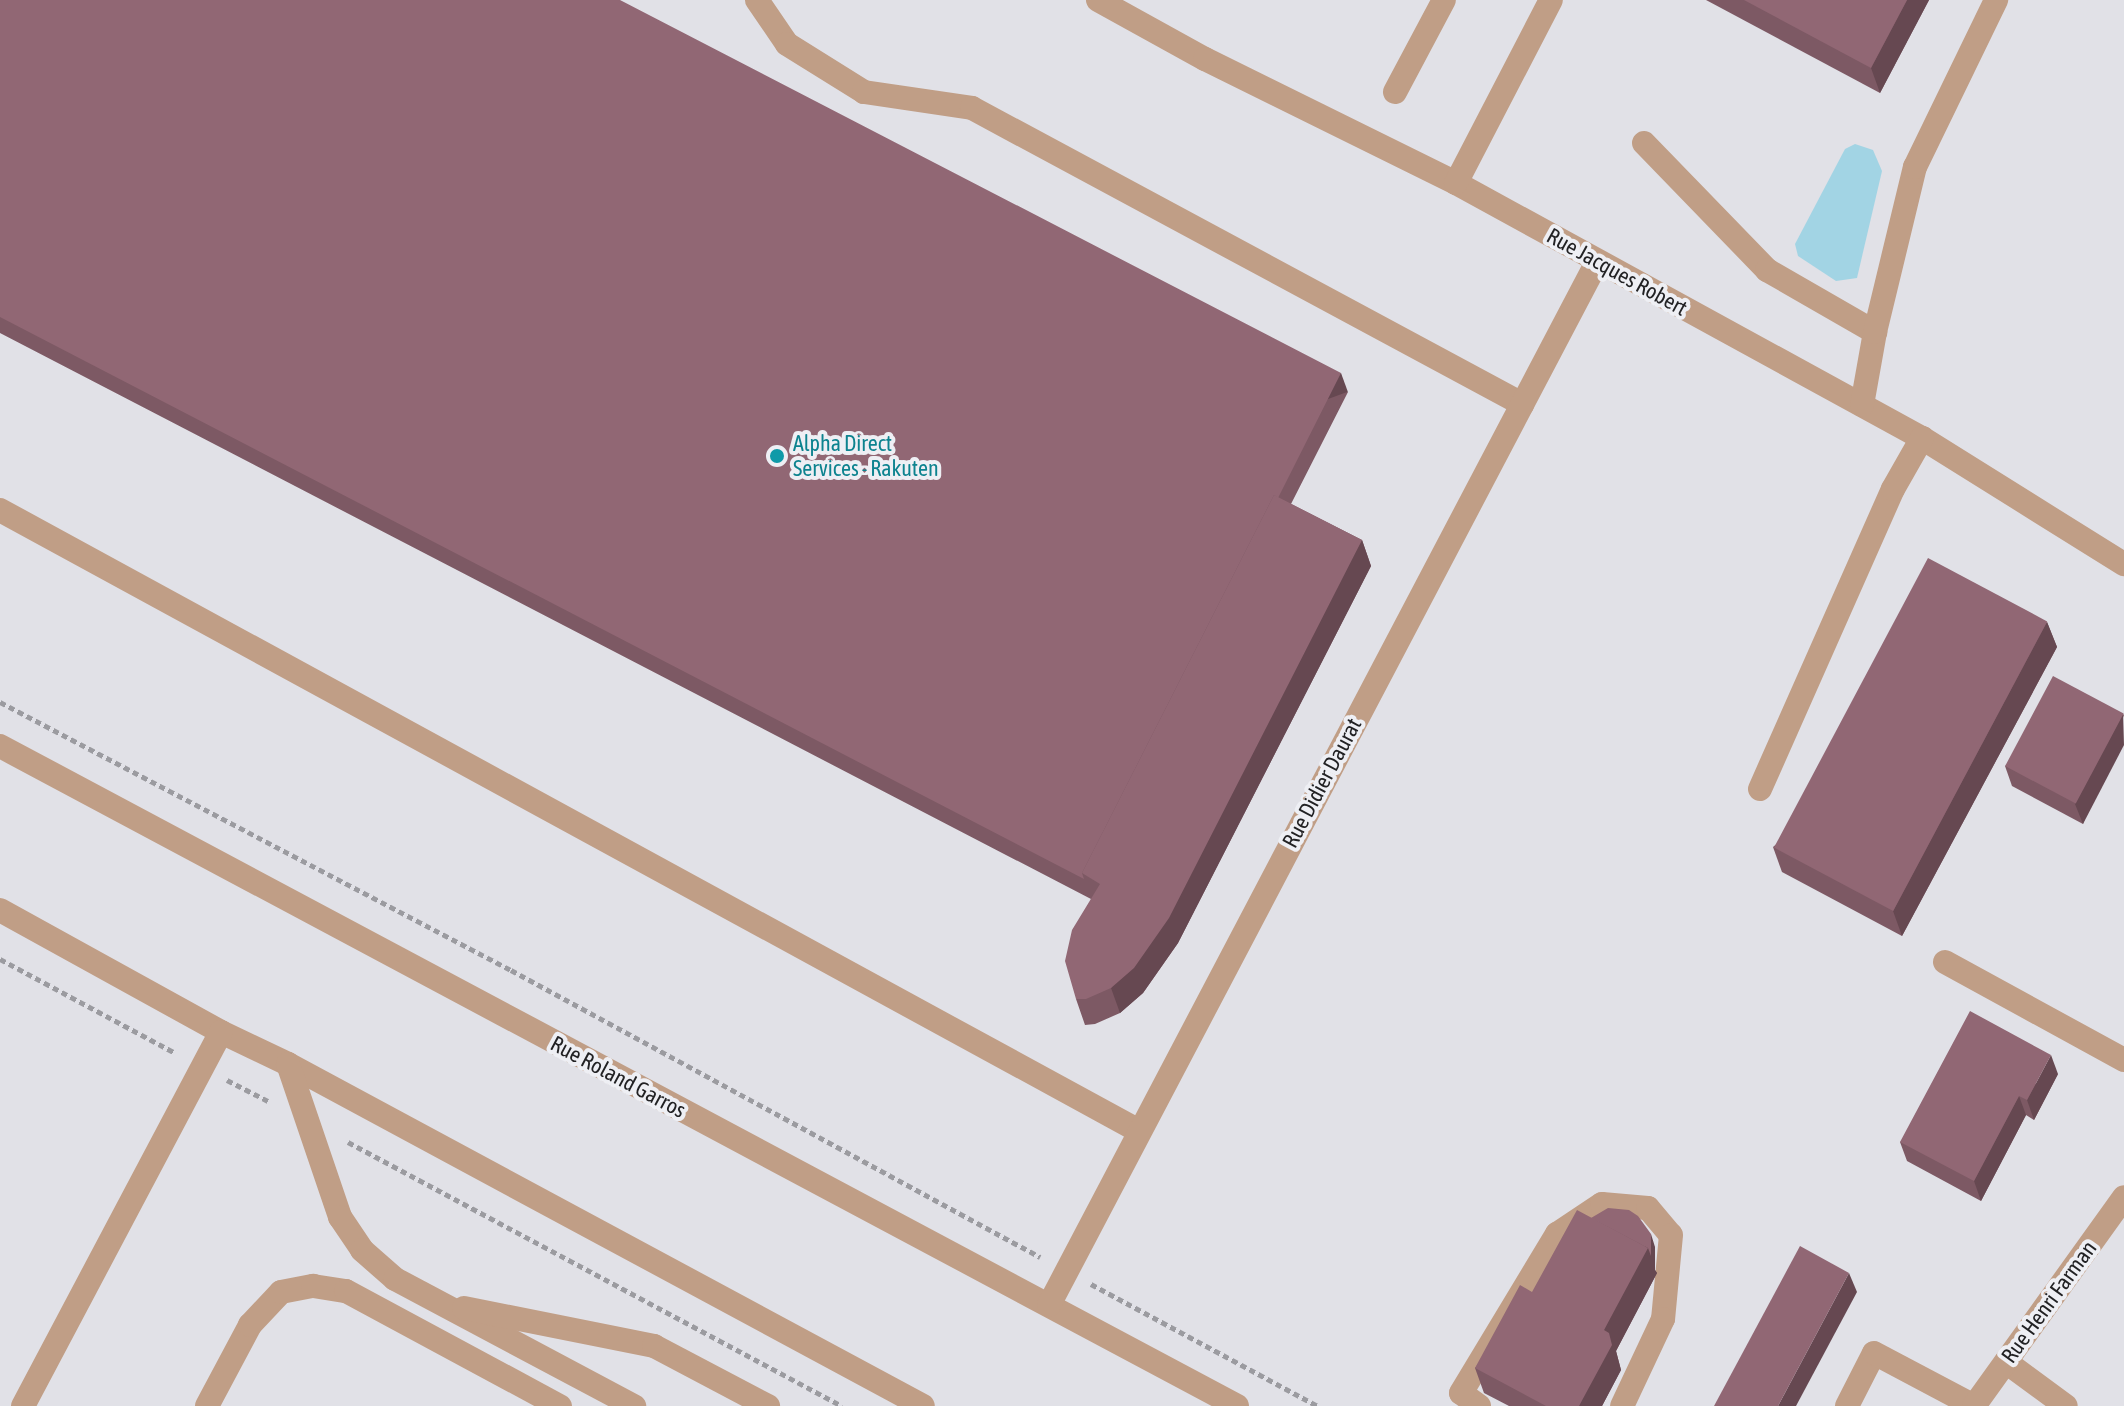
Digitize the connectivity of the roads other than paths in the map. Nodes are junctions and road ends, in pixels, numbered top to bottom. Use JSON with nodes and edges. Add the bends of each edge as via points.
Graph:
{"nodes":[{"id":1,"x":757,"y":0,"type":"edge"},
{"id":2,"x":1098,"y":0,"type":"edge"},
{"id":3,"x":1444,"y":0,"type":"edge"},
{"id":4,"x":1551,"y":0,"type":"edge"},
{"id":5,"x":1996,"y":0,"type":"edge"},
{"id":6,"x":1395,"y":92,"type":"dead end"},
{"id":7,"x":1644,"y":143,"type":"dead end"},
{"id":8,"x":1456,"y":183,"type":"junction"},
{"id":9,"x":1597,"y":262,"type":"junction"},
{"id":10,"x":1875,"y":332,"type":"junction"},
{"id":11,"x":1522,"y":404,"type":"junction"},
{"id":12,"x":1862,"y":405,"type":"junction"},
{"id":13,"x":1922,"y":438,"type":"junction"},
{"id":14,"x":0,"y":510,"type":"edge"},
{"id":15,"x":2124,"y":564,"type":"edge"},
{"id":16,"x":0,"y":746,"type":"edge"},
{"id":17,"x":1760,"y":789,"type":"dead end"},
{"id":18,"x":0,"y":910,"type":"edge"},
{"id":19,"x":1945,"y":962,"type":"dead end"},
{"id":20,"x":221,"y":1032,"type":"junction"},
{"id":21,"x":2124,"y":1060,"type":"edge"},
{"id":22,"x":288,"y":1064,"type":"junction"},
{"id":23,"x":1139,"y":1131,"type":"junction"},
{"id":24,"x":2124,"y":1197,"type":"edge"},
{"id":25,"x":439,"y":1303,"type":"junction"},
{"id":26,"x":1049,"y":1305,"type":"junction"},
{"id":27,"x":2006,"y":1362,"type":"junction"},
{"id":28,"x":23,"y":1406,"type":"edge"},
{"id":29,"x":207,"y":1406,"type":"edge"},
{"id":30,"x":560,"y":1406,"type":"edge"},
{"id":31,"x":634,"y":1406,"type":"edge"},
{"id":32,"x":768,"y":1406,"type":"edge"},
{"id":33,"x":923,"y":1406,"type":"edge"},
{"id":34,"x":1237,"y":1406,"type":"edge"},
{"id":35,"x":1479,"y":1406,"type":"edge"},
{"id":36,"x":1622,"y":1406,"type":"edge"},
{"id":37,"x":1847,"y":1406,"type":"edge"},
{"id":38,"x":1974,"y":1406,"type":"edge"},
{"id":39,"x":2066,"y":1406,"type":"edge"}],
"edges":[{"from":1,"to":11,"type":"street","via":[[787,44],[864,92],[972,108]]},
{"from":2,"to":8,"type":"street","name":"Rue Jacques Robert"},
{"from":3,"to":6,"type":"street"},
{"from":4,"to":8,"type":"street"},
{"from":5,"to":10,"type":"street","via":[[1915,167]]},
{"from":7,"to":10,"type":"street","via":[[1767,270]]},
{"from":8,"to":9,"type":"street","name":"Rue Jacques Robert"},
{"from":9,"to":11,"type":"street","name":"Rue Didier Daurat"},
{"from":9,"to":12,"type":"street","name":"Rue Jacques Robert"},
{"from":10,"to":12,"type":"street"},
{"from":11,"to":23,"type":"street","name":"Rue Didier Daurat"},
{"from":12,"to":13,"type":"street","name":"Rue Jacques Robert"},
{"from":13,"to":15,"type":"street","name":"Rue Jacques Robert"},
{"from":13,"to":17,"type":"street","via":[[1893,489]]},
{"from":14,"to":23,"type":"street"},
{"from":16,"to":26,"type":"street","name":"Rue Roland Garros"},
{"from":18,"to":20,"type":"street"},
{"from":19,"to":21,"type":"street"},
{"from":20,"to":22,"type":"street"},
{"from":20,"to":28,"type":"street"},
{"from":22,"to":25,"type":"street","via":[[340,1217],[362,1250],[395,1279]]},
{"from":22,"to":33,"type":"street"},
{"from":23,"to":26,"type":"street","name":"Rue Didier Daurat"},
{"from":24,"to":27,"type":"street","name":"Rue Henri Farman"},
{"from":25,"to":31,"type":"street"},
{"from":25,"to":32,"type":"street","via":[[654,1346]]},
{"from":26,"to":34,"type":"street","name":"Rue Roland Garros"},
{"from":27,"to":38,"type":"street","name":"Rue Henri Farman"},
{"from":27,"to":39,"type":"street"},
{"from":29,"to":30,"type":"street","via":[[250,1325],[281,1292],[313,1286],[346,1291]]},
{"from":35,"to":36,"type":"street","via":[[1461,1393],[1549,1247],[1557,1234],[1602,1204],[1648,1208],[1671,1235],[1663,1319]]},
{"from":37,"to":38,"type":"street","via":[[1874,1353]]}]}
